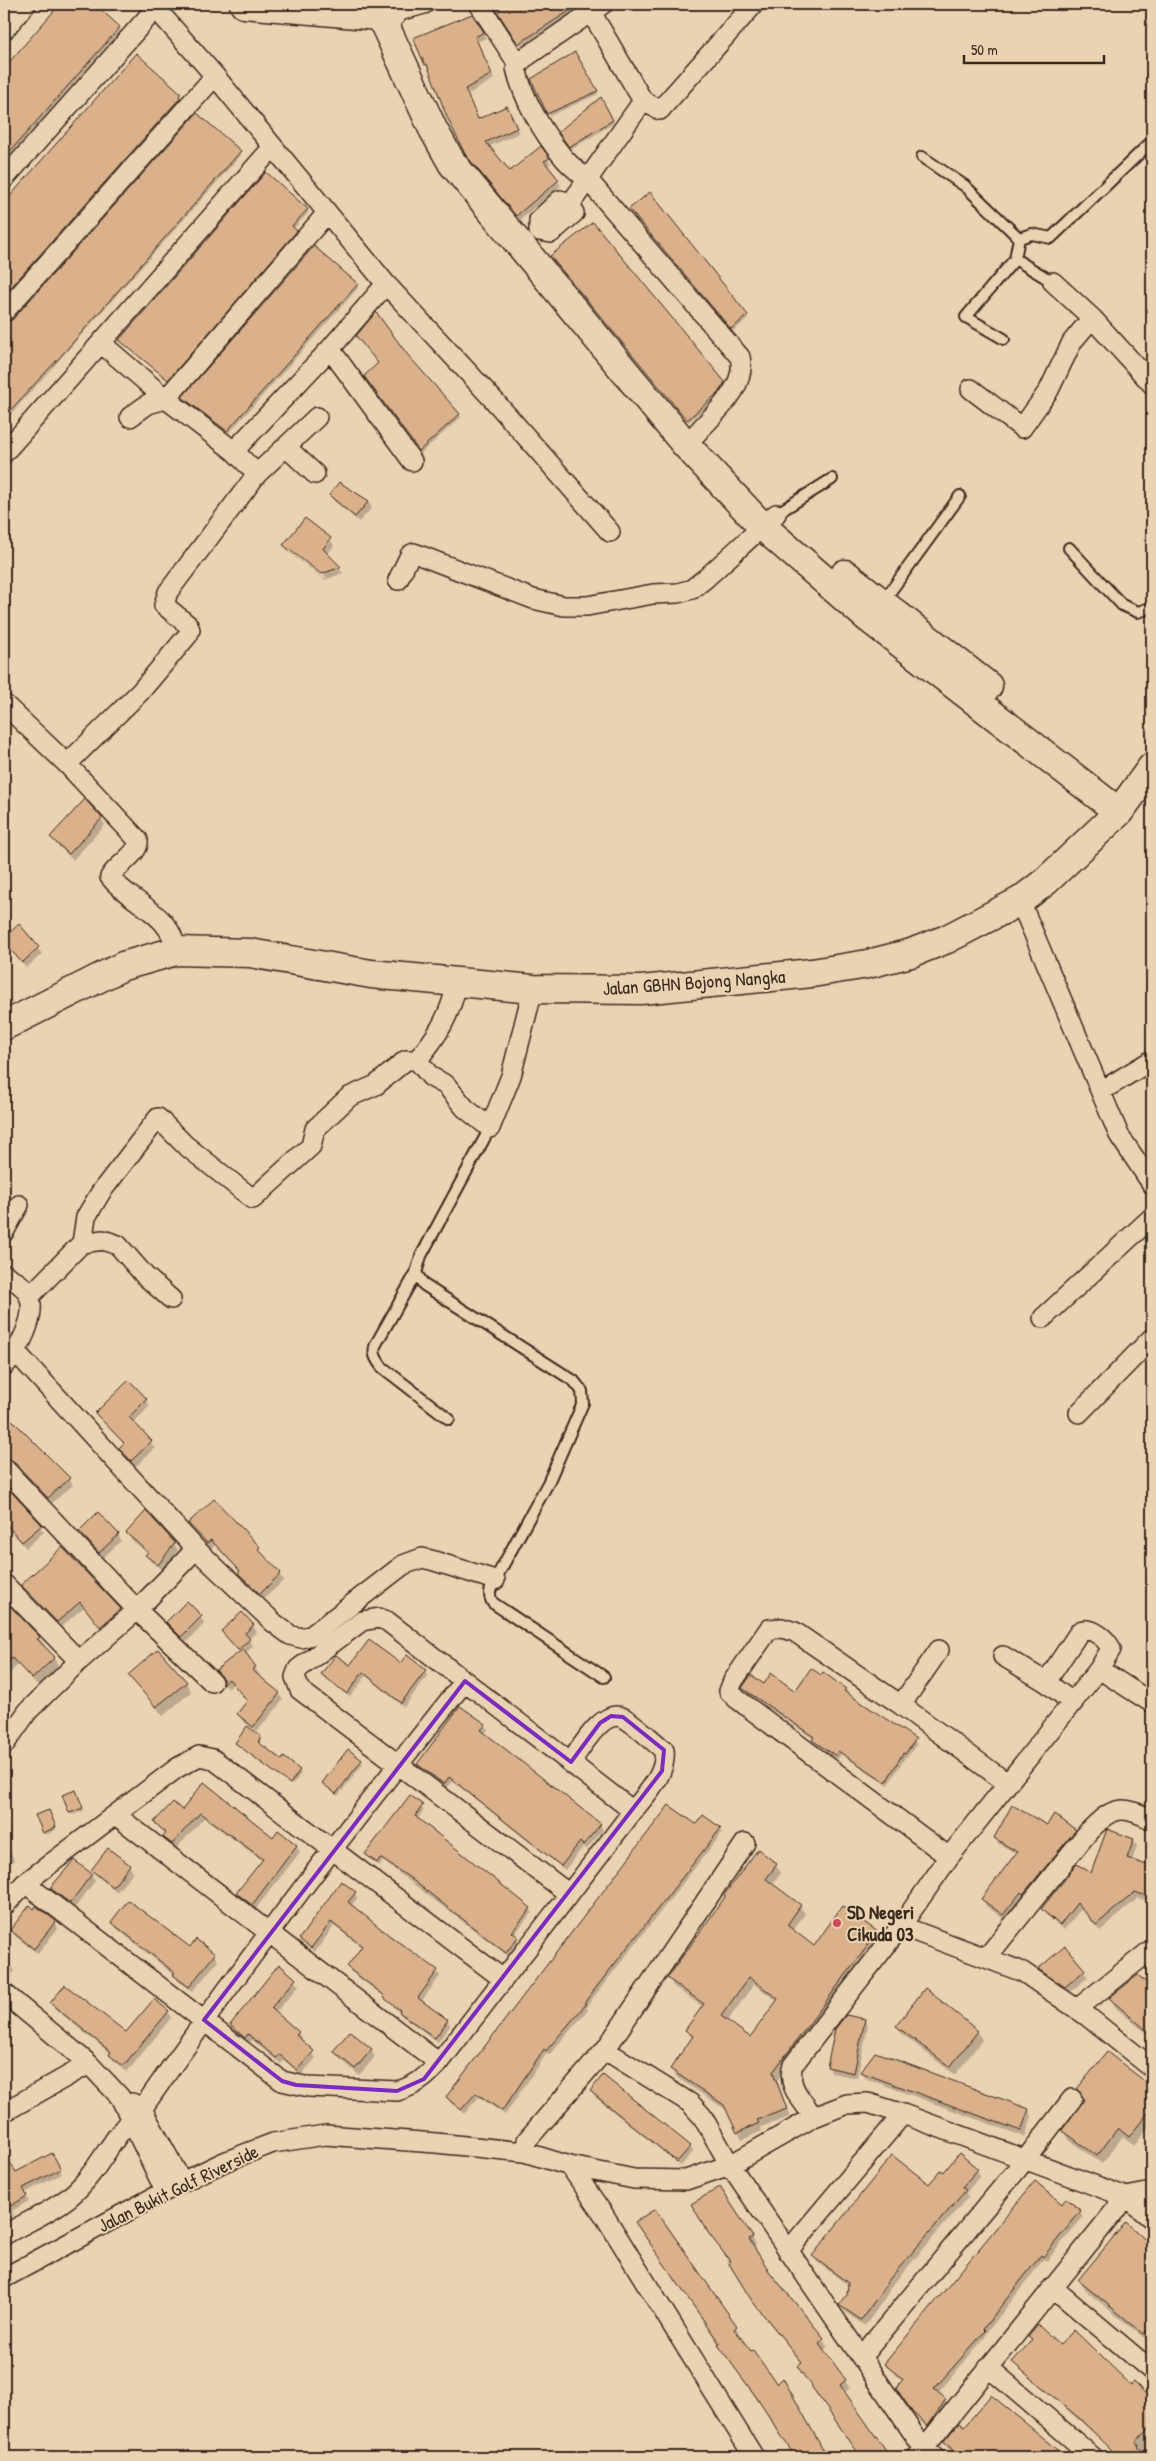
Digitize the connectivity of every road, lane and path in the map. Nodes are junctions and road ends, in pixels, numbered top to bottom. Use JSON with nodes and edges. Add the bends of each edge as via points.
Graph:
{"nodes":[{"id":1,"x":26,"y":4,"type":"edge"},
{"id":2,"x":244,"y":4,"type":"edge"},
{"id":3,"x":424,"y":4,"type":"edge"},
{"id":4,"x":479,"y":4,"type":"edge"},
{"id":5,"x":754,"y":4,"type":"edge"},
{"id":6,"x":154,"y":6,"type":"edge"},
{"id":7,"x":597,"y":8,"type":"edge"},
{"id":8,"x":384,"y":9,"type":"edge"},
{"id":9,"x":4,"y":30,"type":"edge"},
{"id":10,"x":518,"y":64,"type":"junction"},
{"id":11,"x":215,"y":76,"type":"junction"},
{"id":12,"x":643,"y":101,"type":"junction"},
{"id":13,"x":1148,"y":145,"type":"dead end"},
{"id":14,"x":273,"y":147,"type":"junction"},
{"id":15,"x":922,"y":157,"type":"dead end"},
{"id":16,"x":4,"y":179,"type":"edge"},
{"id":17,"x":589,"y":180,"type":"junction"},
{"id":18,"x":327,"y":212,"type":"junction"},
{"id":19,"x":1019,"y":238,"type":"junction"},
{"id":20,"x":530,"y":239,"type":"junction"},
{"id":21,"x":1015,"y":259,"type":"junction"},
{"id":22,"x":1053,"y":282,"type":"joint"},
{"id":23,"x":386,"y":284,"type":"junction"},
{"id":24,"x":4,"y":312,"type":"edge"},
{"id":25,"x":1092,"y":318,"type":"junction"},
{"id":26,"x":1004,"y":339,"type":"dead end"},
{"id":27,"x":101,"y":343,"type":"junction"},
{"id":28,"x":330,"y":349,"type":"junction"},
{"id":29,"x":1152,"y":384,"type":"edge"},
{"id":30,"x":972,"y":389,"type":"dead end"},
{"id":31,"x":166,"y":399,"type":"junction"},
{"id":32,"x":130,"y":417,"type":"dead end"},
{"id":33,"x":317,"y":417,"type":"dead end"},
{"id":34,"x":696,"y":434,"type":"junction"},
{"id":35,"x":286,"y":448,"type":"junction"},
{"id":36,"x":234,"y":451,"type":"junction"},
{"id":37,"x":4,"y":453,"type":"edge"},
{"id":38,"x":412,"y":461,"type":"dead end"},
{"id":39,"x":258,"y":474,"type":"junction"},
{"id":40,"x":315,"y":474,"type":"dead end"},
{"id":41,"x":832,"y":479,"type":"dead end"},
{"id":42,"x":960,"y":496,"type":"dead end"},
{"id":43,"x":768,"y":519,"type":"junction"},
{"id":44,"x":610,"y":532,"type":"dead end"},
{"id":45,"x":1069,"y":548,"type":"dead end"},
{"id":46,"x":398,"y":580,"type":"dead end"},
{"id":47,"x":882,"y":604,"type":"junction"},
{"id":48,"x":1152,"y":608,"type":"edge"},
{"id":49,"x":4,"y":704,"type":"edge"},
{"id":50,"x":67,"y":764,"type":"junction"},
{"id":51,"x":1152,"y":767,"type":"edge"},
{"id":52,"x":1125,"y":805,"type":"junction"},
{"id":53,"x":1020,"y":902,"type":"junction"},
{"id":54,"x":176,"y":951,"type":"junction"},
{"id":55,"x":458,"y":982,"type":"junction"},
{"id":56,"x":533,"y":989,"type":"junction"},
{"id":57,"x":4,"y":1026,"type":"edge"},
{"id":58,"x":418,"y":1060,"type":"junction"},
{"id":59,"x":1152,"y":1060,"type":"edge"},
{"id":60,"x":1101,"y":1090,"type":"junction"},
{"id":61,"x":490,"y":1128,"type":"junction"},
{"id":62,"x":1152,"y":1184,"type":"edge"},
{"id":63,"x":18,"y":1205,"type":"dead end"},
{"id":64,"x":1152,"y":1217,"type":"edge"},
{"id":65,"x":4,"y":1232,"type":"edge"},
{"id":66,"x":82,"y":1244,"type":"junction"},
{"id":67,"x":416,"y":1273,"type":"junction"},
{"id":68,"x":4,"y":1274,"type":"edge"},
{"id":69,"x":30,"y":1296,"type":"junction"},
{"id":70,"x":171,"y":1300,"type":"dead end"},
{"id":71,"x":1043,"y":1318,"type":"dead end"},
{"id":72,"x":1152,"y":1338,"type":"edge"},
{"id":73,"x":10,"y":1359,"type":"edge"},
{"id":74,"x":1079,"y":1413,"type":"dead end"},
{"id":75,"x":449,"y":1419,"type":"dead end"},
{"id":76,"x":4,"y":1468,"type":"edge"},
{"id":77,"x":196,"y":1549,"type":"junction"},
{"id":78,"x":495,"y":1580,"type":"junction"},
{"id":79,"x":4,"y":1584,"type":"edge"},
{"id":80,"x":137,"y":1610,"type":"junction"},
{"id":81,"x":940,"y":1650,"type":"dead end"},
{"id":82,"x":1003,"y":1656,"type":"dead end"},
{"id":83,"x":79,"y":1661,"type":"junction"},
{"id":84,"x":1099,"y":1669,"type":"junction"},
{"id":85,"x":604,"y":1677,"type":"dead end"},
{"id":86,"x":465,"y":1681,"type":"junction"},
{"id":87,"x":212,"y":1682,"type":"dead end"},
{"id":88,"x":1046,"y":1682,"type":"junction"},
{"id":89,"x":1152,"y":1703,"type":"edge"},
{"id":90,"x":1073,"y":1704,"type":"junction"},
{"id":91,"x":901,"y":1705,"type":"junction"},
{"id":92,"x":4,"y":1745,"type":"edge"},
{"id":93,"x":571,"y":1762,"type":"junction"},
{"id":94,"x":398,"y":1764,"type":"junction"},
{"id":95,"x":1007,"y":1783,"type":"junction"},
{"id":96,"x":633,"y":1811,"type":"junction"},
{"id":97,"x":117,"y":1816,"type":"junction"},
{"id":98,"x":1152,"y":1820,"type":"edge"},
{"id":99,"x":746,"y":1843,"type":"dead end"},
{"id":100,"x":333,"y":1848,"type":"junction"},
{"id":101,"x":949,"y":1857,"type":"junction"},
{"id":102,"x":25,"y":1883,"type":"junction"},
{"id":103,"x":569,"y":1894,"type":"junction"},
{"id":104,"x":4,"y":1906,"type":"edge"},
{"id":105,"x":901,"y":1926,"type":"junction"},
{"id":106,"x":269,"y":1933,"type":"junction"},
{"id":107,"x":1149,"y":1956,"type":"edge"},
{"id":108,"x":986,"y":1957,"type":"junction"},
{"id":109,"x":503,"y":1979,"type":"junction"},
{"id":110,"x":4,"y":1994,"type":"edge"},
{"id":111,"x":1077,"y":2009,"type":"junction"},
{"id":112,"x":204,"y":2020,"type":"junction"},
{"id":113,"x":605,"y":2050,"type":"junction"},
{"id":114,"x":440,"y":2063,"type":"junction"},
{"id":115,"x":89,"y":2064,"type":"junction"},
{"id":116,"x":1152,"y":2068,"type":"edge"},
{"id":117,"x":1072,"y":2099,"type":"dead end"},
{"id":118,"x":4,"y":2112,"type":"edge"},
{"id":119,"x":136,"y":2114,"type":"junction"},
{"id":120,"x":903,"y":2114,"type":"junction"},
{"id":121,"x":814,"y":2117,"type":"junction"},
{"id":122,"x":527,"y":2140,"type":"dead end"},
{"id":123,"x":1026,"y":2160,"type":"junction"},
{"id":124,"x":730,"y":2165,"type":"junction"},
{"id":125,"x":570,"y":2166,"type":"junction"},
{"id":126,"x":182,"y":2182,"type":"junction"},
{"id":127,"x":165,"y":2191,"type":"junction"},
{"id":128,"x":1152,"y":2192,"type":"edge"},
{"id":129,"x":1126,"y":2197,"type":"junction"},
{"id":130,"x":1152,"y":2219,"type":"edge"},
{"id":131,"x":4,"y":2235,"type":"edge"},
{"id":132,"x":788,"y":2251,"type":"junction"},
{"id":133,"x":4,"y":2278,"type":"edge"},
{"id":134,"x":1052,"y":2287,"type":"junction"},
{"id":135,"x":862,"y":2356,"type":"junction"},
{"id":136,"x":988,"y":2367,"type":"junction"},
{"id":137,"x":1152,"y":2371,"type":"edge"},
{"id":138,"x":925,"y":2454,"type":"edge"},
{"id":139,"x":754,"y":2457,"type":"edge"},
{"id":140,"x":1093,"y":2457,"type":"edge"}],
"edges":[{"from":1,"to":9,"type":"street"},
{"from":2,"to":8,"type":"street"},
{"from":3,"to":8,"type":"street"},
{"from":4,"to":10,"type":"street"},
{"from":5,"to":12,"type":"street","via":[[660,110]]},
{"from":6,"to":11,"type":"street"},
{"from":6,"to":16,"type":"street"},
{"from":7,"to":10,"type":"street"},
{"from":7,"to":12,"type":"street"},
{"from":8,"to":20,"type":"street","via":[[452,163]]},
{"from":10,"to":17,"type":"street","via":[[516,68],[521,83],[544,129],[564,158]]},
{"from":11,"to":14,"type":"street"},
{"from":11,"to":24,"type":"street"},
{"from":12,"to":17,"type":"street"},
{"from":13,"to":19,"type":"lane","via":[[1051,238],[1032,234]]},
{"from":14,"to":18,"type":"street"},
{"from":14,"to":27,"type":"street"},
{"from":15,"to":19,"type":"lane","via":[[965,186]]},
{"from":17,"to":20,"type":"street","via":[[571,203],[560,200],[539,220]]},
{"from":17,"to":34,"type":"street","via":[[740,357],[743,367],[736,387]]},
{"from":18,"to":23,"type":"street"},
{"from":18,"to":31,"type":"street"},
{"from":19,"to":21,"type":"lane"},
{"from":20,"to":34,"type":"street"},
{"from":20,"to":43,"type":"street","via":[[686,445]]},
{"from":21,"to":22,"type":"lane"},
{"from":21,"to":26,"type":"lane","via":[[966,317]]},
{"from":22,"to":25,"type":"street"},
{"from":23,"to":28,"type":"street"},
{"from":23,"to":44,"type":"street"},
{"from":25,"to":29,"type":"street"},
{"from":25,"to":30,"type":"street","via":[[1072,342],[1049,390],[1022,428]]},
{"from":27,"to":31,"type":"street"},
{"from":27,"to":37,"type":"street"},
{"from":28,"to":36,"type":"street"},
{"from":28,"to":38,"type":"street"},
{"from":31,"to":32,"type":"street","via":[[148,404]]},
{"from":31,"to":36,"type":"street"},
{"from":33,"to":35,"type":"street"},
{"from":34,"to":43,"type":"street"},
{"from":35,"to":39,"type":"street"},
{"from":35,"to":40,"type":"street"},
{"from":36,"to":39,"type":"street"},
{"from":39,"to":50,"type":"street","via":[[182,570],[165,597],[164,605],[188,626],[188,635],[140,692]]},
{"from":41,"to":43,"type":"lane"},
{"from":42,"to":47,"type":"lane"},
{"from":43,"to":46,"type":"street","via":[[706,578],[692,589],[678,593],[653,594],[587,606],[564,606],[533,599],[414,553]]},
{"from":43,"to":47,"type":"street"},
{"from":43,"to":52,"type":"street","via":[[868,618]]},
{"from":45,"to":48,"type":"lane","via":[[1122,605],[1138,612]]},
{"from":47,"to":52,"type":"street"},
{"from":49,"to":50,"type":"street"},
{"from":50,"to":54,"type":"street","via":[[138,840],[138,847],[110,878],[169,929]]},
{"from":51,"to":52,"type":"street","name":"Jalan GBHN Bojong Nangka"},
{"from":52,"to":53,"type":"street","name":"Jalan GBHN Bojong Nangka"},
{"from":53,"to":56,"type":"street","name":"Jalan GBHN Bojong Nangka","via":[[947,939],[868,964],[812,973],[641,990]]},
{"from":53,"to":60,"type":"street"},
{"from":54,"to":55,"type":"street","name":"Jalan GBHN Bojong Nangka","via":[[250,952],[371,974]]},
{"from":54,"to":57,"type":"street","name":"Jalan GBHN Bojong Nangka","via":[[123,966]]},
{"from":55,"to":56,"type":"street","name":"Jalan GBHN Bojong Nangka"},
{"from":55,"to":58,"type":"street","via":[[446,1022]]},
{"from":56,"to":61,"type":"street","via":[[511,1076]]},
{"from":58,"to":61,"type":"street","via":[[431,1077],[446,1085],[465,1108]]},
{"from":58,"to":66,"type":"street","via":[[406,1060],[376,1085],[349,1097],[315,1129],[311,1146],[253,1198],[185,1146],[158,1118],[96,1200],[86,1217]]},
{"from":59,"to":60,"type":"street"},
{"from":60,"to":62,"type":"street","via":[[1119,1135]]},
{"from":61,"to":67,"type":"lane","via":[[421,1256]]},
{"from":63,"to":65,"type":"street"},
{"from":64,"to":71,"type":"street"},
{"from":66,"to":69,"type":"street"},
{"from":66,"to":70,"type":"street","via":[[103,1240],[118,1245]]},
{"from":67,"to":75,"type":"lane","via":[[373,1349],[382,1367]]},
{"from":67,"to":78,"type":"lane","via":[[424,1285],[574,1381],[582,1391],[583,1403],[548,1483]]},
{"from":68,"to":69,"type":"street"},
{"from":69,"to":73,"type":"street","via":[[25,1332]]},
{"from":72,"to":74,"type":"street"},
{"from":73,"to":77,"type":"street"},
{"from":76,"to":80,"type":"street"},
{"from":77,"to":78,"type":"street","via":[[274,1623],[290,1635],[302,1638],[413,1560],[431,1560]]},
{"from":77,"to":80,"type":"street"},
{"from":78,"to":85,"type":"lane","via":[[489,1598],[493,1603]]},
{"from":79,"to":83,"type":"street"},
{"from":80,"to":83,"type":"street"},
{"from":80,"to":87,"type":"street"},
{"from":81,"to":91,"type":"street"},
{"from":82,"to":88,"type":"street"},
{"from":83,"to":92,"type":"street","via":[[28,1711]]},
{"from":84,"to":88,"type":"street","via":[[1111,1649],[1109,1643],[1084,1628]]},
{"from":84,"to":89,"type":"street"},
{"from":84,"to":90,"type":"street"},
{"from":86,"to":93,"type":"street"},
{"from":86,"to":94,"type":"street"},
{"from":86,"to":94,"type":"street","via":[[380,1618],[362,1621],[298,1669],[295,1677],[300,1690]]},
{"from":88,"to":90,"type":"street"},
{"from":90,"to":95,"type":"street"},
{"from":91,"to":95,"type":"street"},
{"from":91,"to":101,"type":"street","via":[[795,1632],[782,1628],[769,1629],[733,1680],[729,1691]]},
{"from":93,"to":96,"type":"street"},
{"from":93,"to":96,"type":"street","via":[[600,1723],[611,1716],[622,1717],[664,1750],[662,1770]]},
{"from":94,"to":100,"type":"street"},
{"from":94,"to":103,"type":"street"},
{"from":95,"to":101,"type":"street"},
{"from":96,"to":103,"type":"street"},
{"from":97,"to":100,"type":"street","via":[[177,1768],[199,1756],[213,1759]]},
{"from":97,"to":102,"type":"street"},
{"from":97,"to":106,"type":"street"},
{"from":98,"to":108,"type":"street","via":[[1135,1811],[1119,1809],[1108,1814],[1089,1831]]},
{"from":99,"to":113,"type":"street"},
{"from":100,"to":106,"type":"street"},
{"from":100,"to":109,"type":"street"},
{"from":101,"to":105,"type":"street"},
{"from":102,"to":104,"type":"street"},
{"from":102,"to":112,"type":"street"},
{"from":103,"to":109,"type":"street"},
{"from":105,"to":108,"type":"street"},
{"from":105,"to":121,"type":"street","via":[[793,2065],[789,2076],[792,2084]]},
{"from":106,"to":112,"type":"street"},
{"from":106,"to":114,"type":"street"},
{"from":107,"to":111,"type":"street"},
{"from":108,"to":111,"type":"street","via":[[1023,1972]]},
{"from":109,"to":114,"type":"street"},
{"from":110,"to":115,"type":"street"},
{"from":111,"to":116,"type":"street"},
{"from":112,"to":114,"type":"street","via":[[282,2081],[309,2087],[397,2090],[411,2087],[424,2079]]},
{"from":112,"to":119,"type":"street"},
{"from":113,"to":122,"type":"street"},
{"from":113,"to":124,"type":"street","via":[[690,2103],[710,2127]]},
{"from":115,"to":118,"type":"street"},
{"from":115,"to":119,"type":"street"},
{"from":117,"to":123,"type":"street"},
{"from":119,"to":126,"type":"street"},
{"from":119,"to":127,"type":"street"},
{"from":119,"to":131,"type":"street","via":[[68,2198]]},
{"from":120,"to":121,"type":"street","name":"Jalan Bukit Golf Riverside","via":[[858,2103]]},
{"from":120,"to":123,"type":"street","name":"Jalan Bukit Golf Riverside"},
{"from":120,"to":132,"type":"street"},
{"from":121,"to":124,"type":"street","name":"Jalan Bukit Golf Riverside"},
{"from":123,"to":129,"type":"street","name":"Jalan Bukit Golf Riverside"},
{"from":123,"to":135,"type":"street"},
{"from":124,"to":125,"type":"street","name":"Jalan Bukit Golf Riverside","via":[[686,2180],[634,2179]]},
{"from":124,"to":132,"type":"street"},
{"from":125,"to":126,"type":"street","name":"Jalan Bukit Golf Riverside","via":[[515,2151],[325,2135],[273,2143]]},
{"from":125,"to":139,"type":"street","via":[[604,2215]]},
{"from":126,"to":127,"type":"street","name":"Jalan Bukit Golf Riverside"},
{"from":127,"to":133,"type":"street","name":"Jalan Bukit Golf Riverside"},
{"from":128,"to":129,"type":"street"},
{"from":129,"to":130,"type":"street"},
{"from":129,"to":134,"type":"street"},
{"from":132,"to":135,"type":"street"},
{"from":134,"to":136,"type":"street"},
{"from":134,"to":137,"type":"street"},
{"from":135,"to":138,"type":"street"},
{"from":136,"to":138,"type":"street"},
{"from":136,"to":140,"type":"street"}]}
